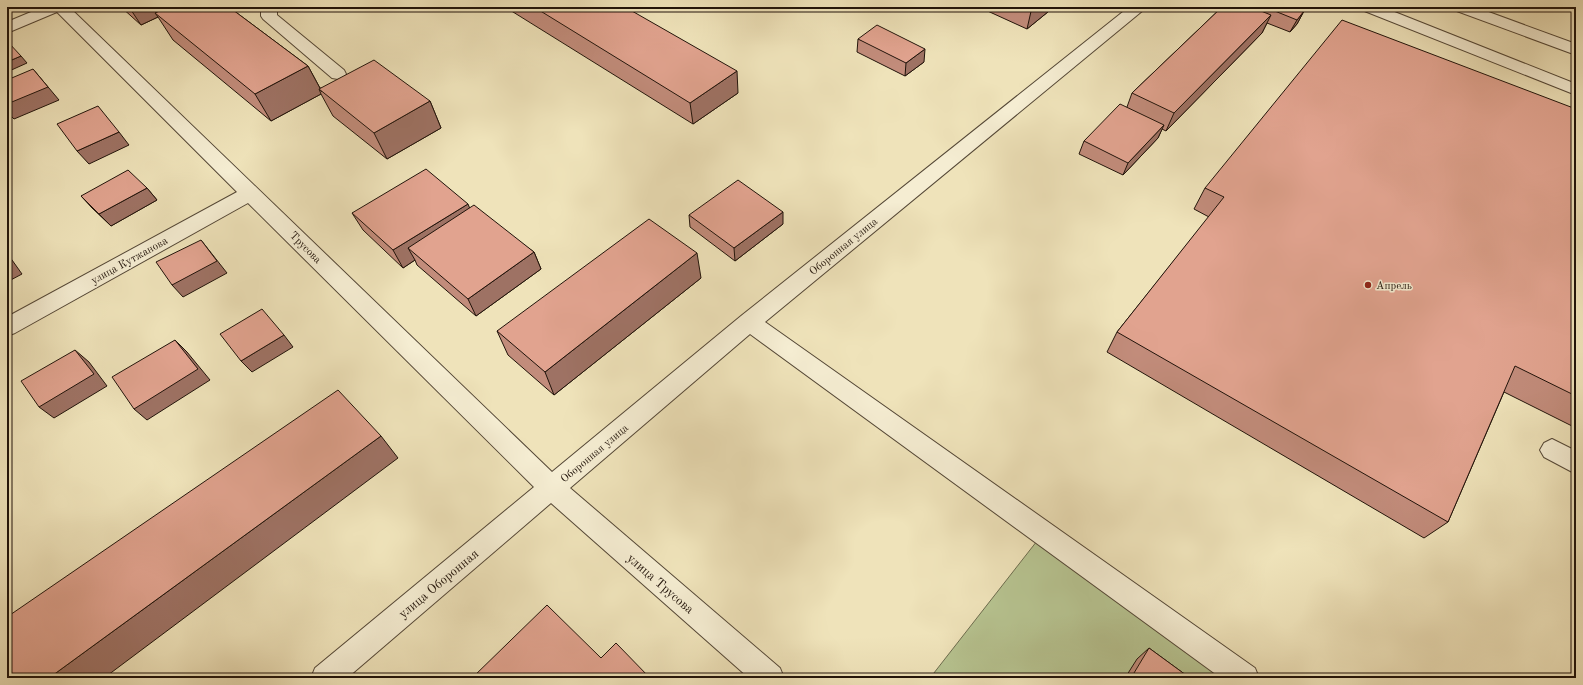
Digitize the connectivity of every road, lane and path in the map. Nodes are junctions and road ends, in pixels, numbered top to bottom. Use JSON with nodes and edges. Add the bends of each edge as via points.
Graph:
{"nodes":[{"id":1,"x":56,"y":7,"type":"edge"},
{"id":2,"x":60,"y":7,"type":"edge"},
{"id":3,"x":269,"y":7,"type":"edge"},
{"id":4,"x":1139,"y":7,"type":"edge"},
{"id":5,"x":1368,"y":7,"type":"edge"},
{"id":6,"x":1460,"y":7,"type":"edge"},
{"id":7,"x":7,"y":28,"type":"edge"},
{"id":8,"x":1576,"y":50,"type":"edge"},
{"id":9,"x":338,"y":74,"type":"dead end"},
{"id":10,"x":1576,"y":90,"type":"edge"},
{"id":11,"x":251,"y":192,"type":"junction"},
{"id":12,"x":749,"y":322,"type":"junction"},
{"id":13,"x":7,"y":327,"type":"edge"},
{"id":14,"x":1552,"y":450,"type":"dead end"},
{"id":15,"x":1576,"y":463,"type":"edge"},
{"id":16,"x":552,"y":488,"type":"junction"},
{"id":17,"x":325,"y":678,"type":"edge"},
{"id":18,"x":770,"y":678,"type":"edge"},
{"id":19,"x":1245,"y":678,"type":"edge"}],
"edges":[{"from":1,"to":7,"type":"street"},
{"from":2,"to":11,"type":"street","name":"Трусова"},
{"from":3,"to":9,"type":"street","via":[[269,16]]},
{"from":4,"to":12,"type":"street","name":"Оборонная улица"},
{"from":5,"to":10,"type":"street"},
{"from":6,"to":8,"type":"street"},
{"from":11,"to":13,"type":"street","name":"улица Кутжанова"},
{"from":11,"to":16,"type":"street","name":"Трусова"},
{"from":12,"to":16,"type":"street","name":"Оборонная улица"},
{"from":12,"to":19,"type":"street"},
{"from":14,"to":15,"type":"street"},
{"from":16,"to":17,"type":"street","name":"улица Оборонная"},
{"from":16,"to":18,"type":"street","name":"улица Трусова"}]}
